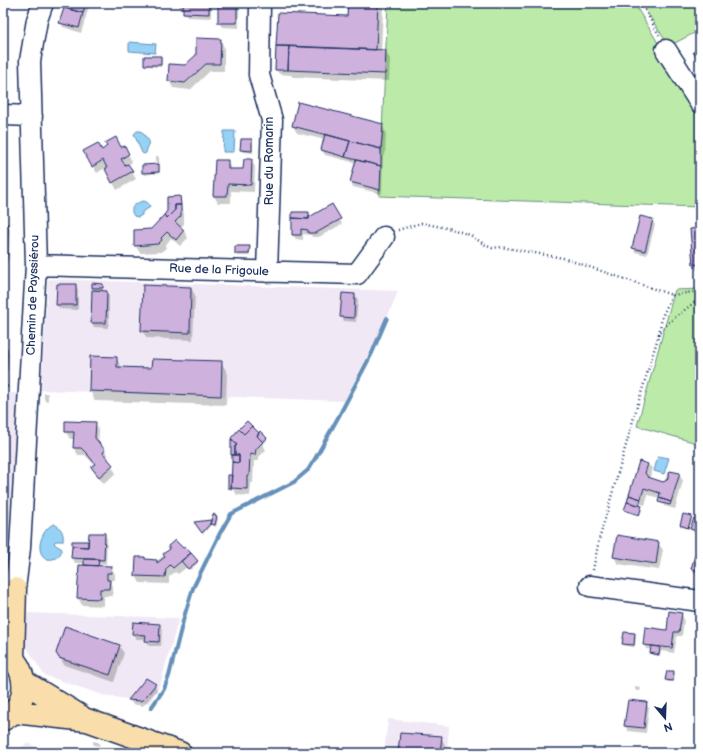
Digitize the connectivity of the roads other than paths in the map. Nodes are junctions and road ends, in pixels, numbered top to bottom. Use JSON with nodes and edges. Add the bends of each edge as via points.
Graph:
{"nodes":[{"id":1,"x":43,"y":3,"type":"edge"},
{"id":2,"x":260,"y":3,"type":"edge"},
{"id":3,"x":666,"y":50,"type":"road end"},
{"id":4,"x":700,"y":103,"type":"edge"},
{"id":5,"x":3,"y":115,"type":"edge"},
{"id":6,"x":32,"y":116,"type":"junction"},
{"id":7,"x":384,"y":237,"type":"road end"},
{"id":8,"x":36,"y":265,"type":"junction"},
{"id":9,"x":267,"y":272,"type":"junction"},
{"id":10,"x":590,"y":586,"type":"road end"},
{"id":11,"x":15,"y":589,"type":"junction"},
{"id":12,"x":700,"y":601,"type":"edge"},
{"id":13,"x":3,"y":612,"type":"edge"},
{"id":14,"x":8,"y":655,"type":"edge"},
{"id":15,"x":24,"y":682,"type":"junction"},
{"id":16,"x":9,"y":716,"type":"edge"},
{"id":17,"x":86,"y":720,"type":"junction"},
{"id":18,"x":180,"y":753,"type":"edge"}],
"edges":[{"from":1,"to":6,"type":"street","name":"Chemin de Payssiérou","via":[[37,20],[30,61]]},
{"from":2,"to":9,"type":"street","name":"Rue du Romarin","via":[[260,75],[272,120]]},
{"from":3,"to":4,"type":"street"},
{"from":5,"to":6,"type":"street"},
{"from":6,"to":8,"type":"street","name":"Chemin de Payssiérou"},
{"from":7,"to":9,"type":"street","name":"Rue de la Frigoule","via":[[357,274]]},
{"from":8,"to":9,"type":"street","name":"Rue de la Frigoule"},
{"from":8,"to":11,"type":"street","name":"Chemin de Payssiérou","via":[[20,548]]},
{"from":10,"to":12,"type":"street"},
{"from":11,"to":13,"type":"main road","name":"Chemin de Payssiérou"},
{"from":11,"to":14,"type":"main road","name":"Chemin de Payssiérou"},
{"from":14,"to":15,"type":"main road","via":[[20,669]]},
{"from":15,"to":16,"type":"main road","via":[[20,703]]},
{"from":15,"to":17,"type":"main road"},
{"from":16,"to":17,"type":"main road"},
{"from":17,"to":18,"type":"main road"}]}
